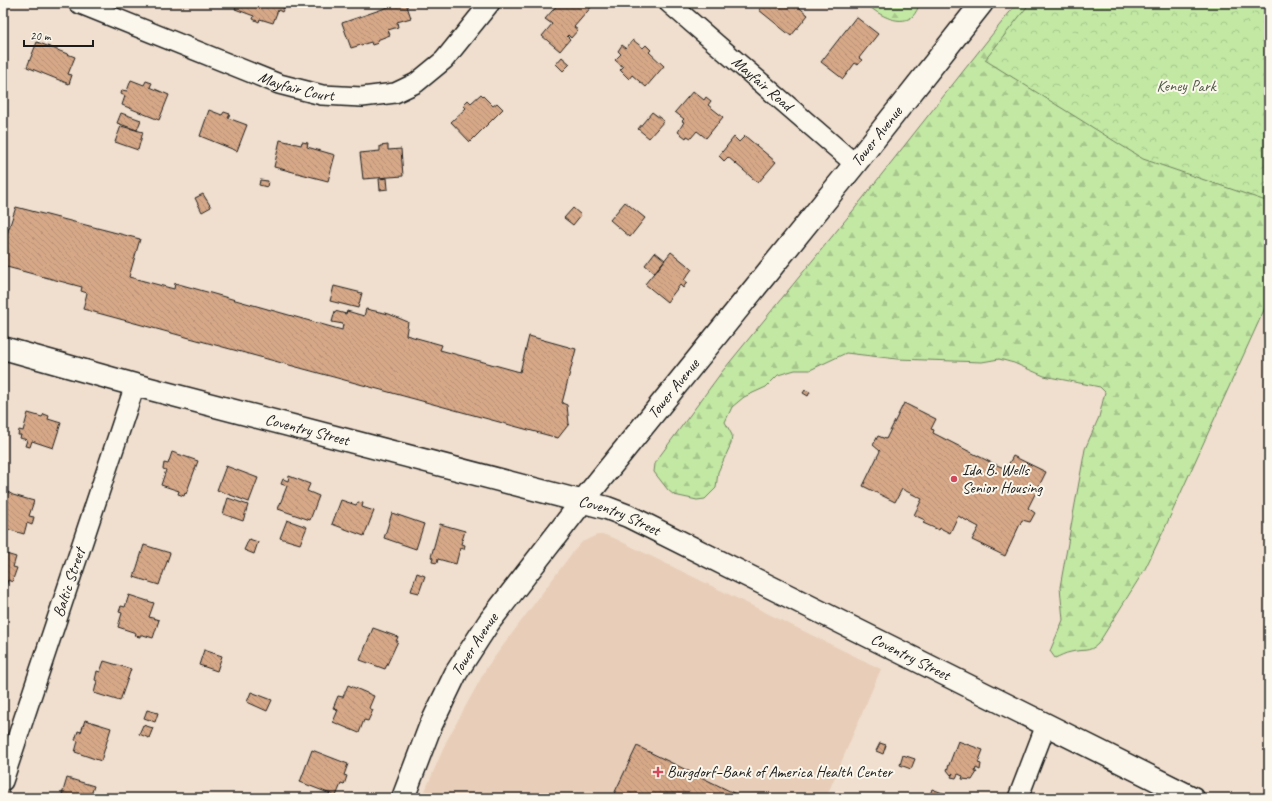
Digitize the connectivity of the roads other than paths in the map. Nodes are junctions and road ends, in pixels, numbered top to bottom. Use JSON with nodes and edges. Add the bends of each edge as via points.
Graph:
{"nodes":[{"id":1,"x":78,"y":3,"type":"edge"},
{"id":2,"x":490,"y":3,"type":"edge"},
{"id":3,"x":669,"y":3,"type":"edge"},
{"id":4,"x":982,"y":3,"type":"edge"},
{"id":5,"x":855,"y":164,"type":"junction"},
{"id":6,"x":3,"y":348,"type":"edge"},
{"id":7,"x":135,"y":385,"type":"junction"},
{"id":8,"x":582,"y":502,"type":"junction"},
{"id":9,"x":1046,"y":725,"type":"junction"},
{"id":10,"x":3,"y":781,"type":"edge"},
{"id":11,"x":403,"y":798,"type":"edge"},
{"id":12,"x":1018,"y":798,"type":"edge"},
{"id":13,"x":1193,"y":798,"type":"edge"}],
"edges":[{"from":1,"to":2,"type":"street","name":"Mayfair Court","via":[[279,84],[322,95],[362,97],[395,93],[416,83],[444,60]]},
{"from":3,"to":5,"type":"street","name":"Mayfair Road"},
{"from":4,"to":5,"type":"street","name":"Tower Avenue"},
{"from":5,"to":8,"type":"street","name":"Tower Avenue"},
{"from":6,"to":7,"type":"street","name":"Coventry Street"},
{"from":7,"to":8,"type":"street","name":"Coventry Street"},
{"from":7,"to":10,"type":"street","name":"Baltic Street"},
{"from":8,"to":9,"type":"street","name":"Coventry Street","via":[[628,516],[654,528]]},
{"from":8,"to":11,"type":"street","name":"Tower Avenue","via":[[489,622],[456,673],[430,727]]},
{"from":9,"to":12,"type":"street"},
{"from":9,"to":13,"type":"street","name":"Coventry Street"}]}
